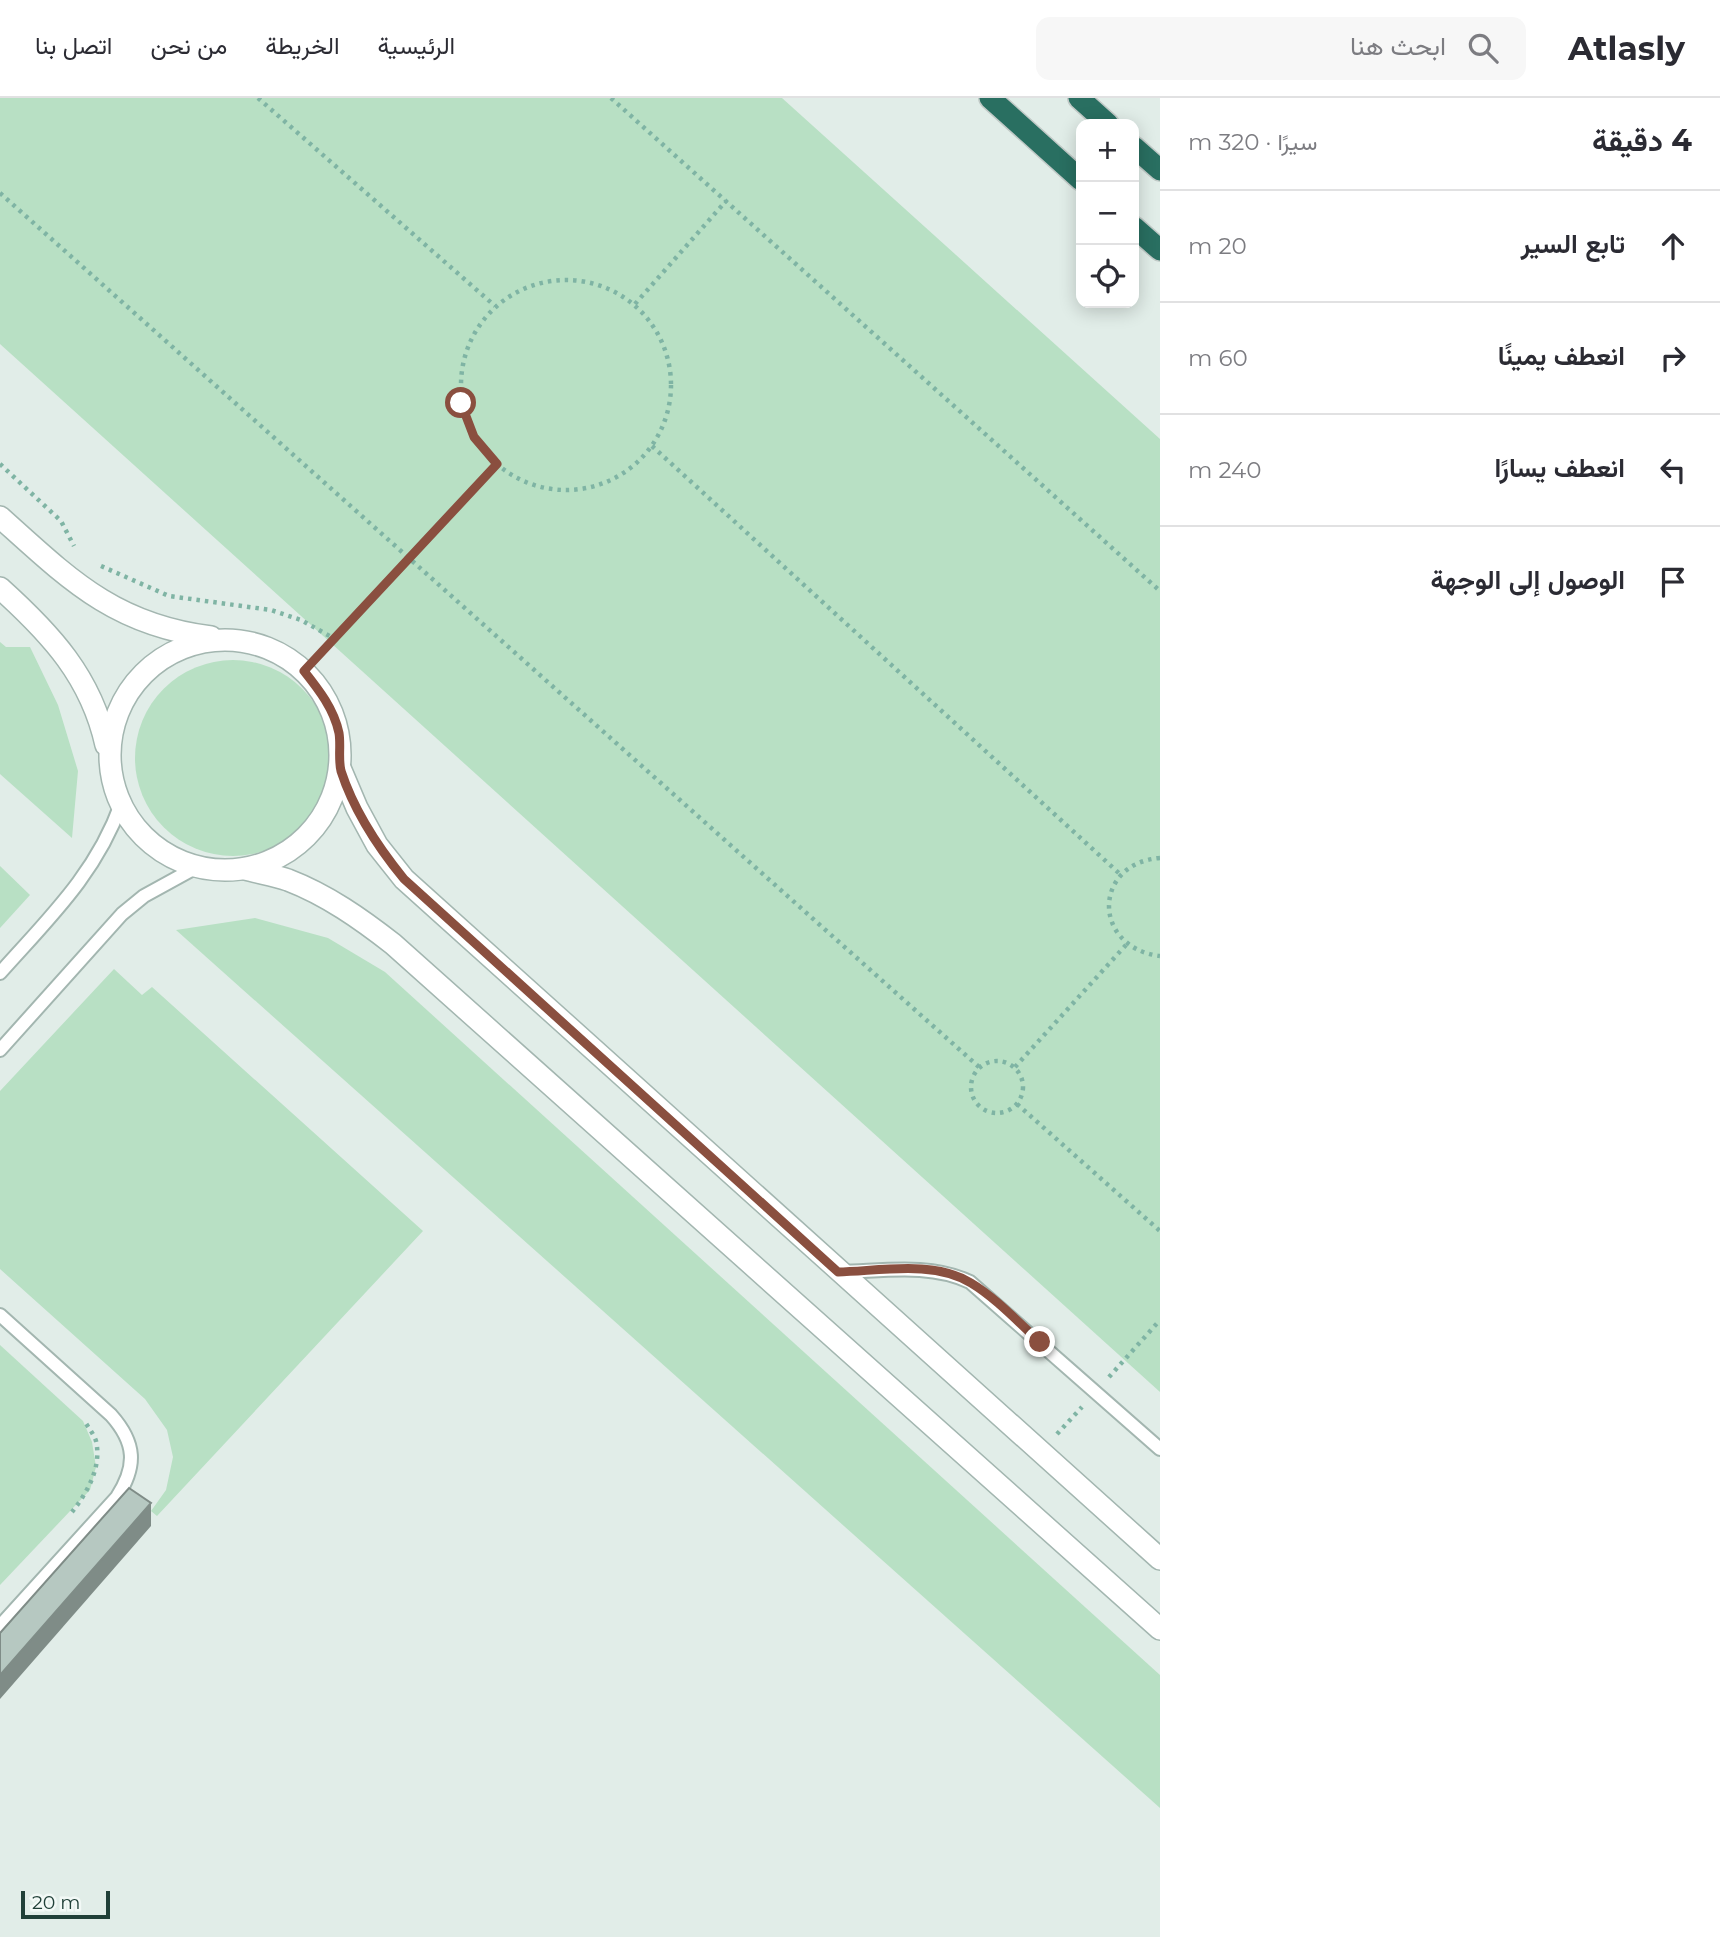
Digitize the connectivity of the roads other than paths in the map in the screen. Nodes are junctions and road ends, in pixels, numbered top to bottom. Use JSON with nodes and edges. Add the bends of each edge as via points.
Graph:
{"nodes":[{"id":1,"x":990,"y":98,"type":"edge"},
{"id":2,"x":1079,"y":98,"type":"edge"},
{"id":3,"x":1102,"y":119,"type":"edge"},
{"id":4,"x":1139,"y":151,"type":"edge"},
{"id":5,"x":1160,"y":170,"type":"edge"},
{"id":6,"x":1076,"y":175,"type":"edge"},
{"id":7,"x":1139,"y":231,"type":"edge"},
{"id":8,"x":1160,"y":250,"type":"edge"},
{"id":9,"x":0,"y":517,"type":"edge"},
{"id":10,"x":0,"y":588,"type":"edge"},
{"id":11,"x":244,"y":641,"type":"junction"},
{"id":12,"x":109,"y":758,"type":"junction"},
{"id":13,"x":340,"y":768,"type":"junction"},
{"id":14,"x":121,"y":804,"type":"junction"},
{"id":15,"x":195,"y":868,"type":"junction"},
{"id":16,"x":245,"y":869,"type":"junction"},
{"id":17,"x":0,"y":973,"type":"edge"},
{"id":18,"x":0,"y":1050,"type":"edge"},
{"id":19,"x":838,"y":1272,"type":"junction"},
{"id":20,"x":0,"y":1315,"type":"edge"},
{"id":21,"x":1160,"y":1449,"type":"edge"},
{"id":22,"x":1160,"y":1559,"type":"edge"},
{"id":23,"x":0,"y":1626,"type":"edge"},
{"id":24,"x":1160,"y":1629,"type":"edge"}],
"edges":[{"from":1,"to":6,"type":"highway"},
{"from":2,"to":3,"type":"highway"},
{"from":4,"to":5,"type":"highway"},
{"from":7,"to":8,"type":"highway"},
{"from":9,"to":11,"type":"street","via":[[72,581],[115,609],[155,626]]},
{"from":10,"to":12,"type":"street","via":[[32,617],[83,680],[100,718]]},
{"from":11,"to":12,"type":"street","via":[[188,646],[149,668],[127,694],[113,724]]},
{"from":11,"to":13,"type":"street","via":[[286,657],[304,671],[326,700],[339,733]]},
{"from":12,"to":14,"type":"street"},
{"from":13,"to":16,"type":"street","via":[[333,797],[319,823],[299,845],[274,861]]},
{"from":13,"to":19,"type":"street","via":[[377,845],[404,879]]},
{"from":14,"to":15,"type":"street","via":[[137,830],[157,849]]},
{"from":14,"to":17,"type":"lane","via":[[112,830],[83,878]]},
{"from":15,"to":16,"type":"street"},
{"from":15,"to":18,"type":"lane","via":[[122,914]]},
{"from":16,"to":24,"type":"street","via":[[288,880],[325,898],[393,944]]},
{"from":19,"to":21,"type":"lane","via":[[936,1270],[970,1282]]},
{"from":19,"to":22,"type":"street"},
{"from":20,"to":23,"type":"lane","via":[[124,1429],[132,1464],[117,1497]]}]}
